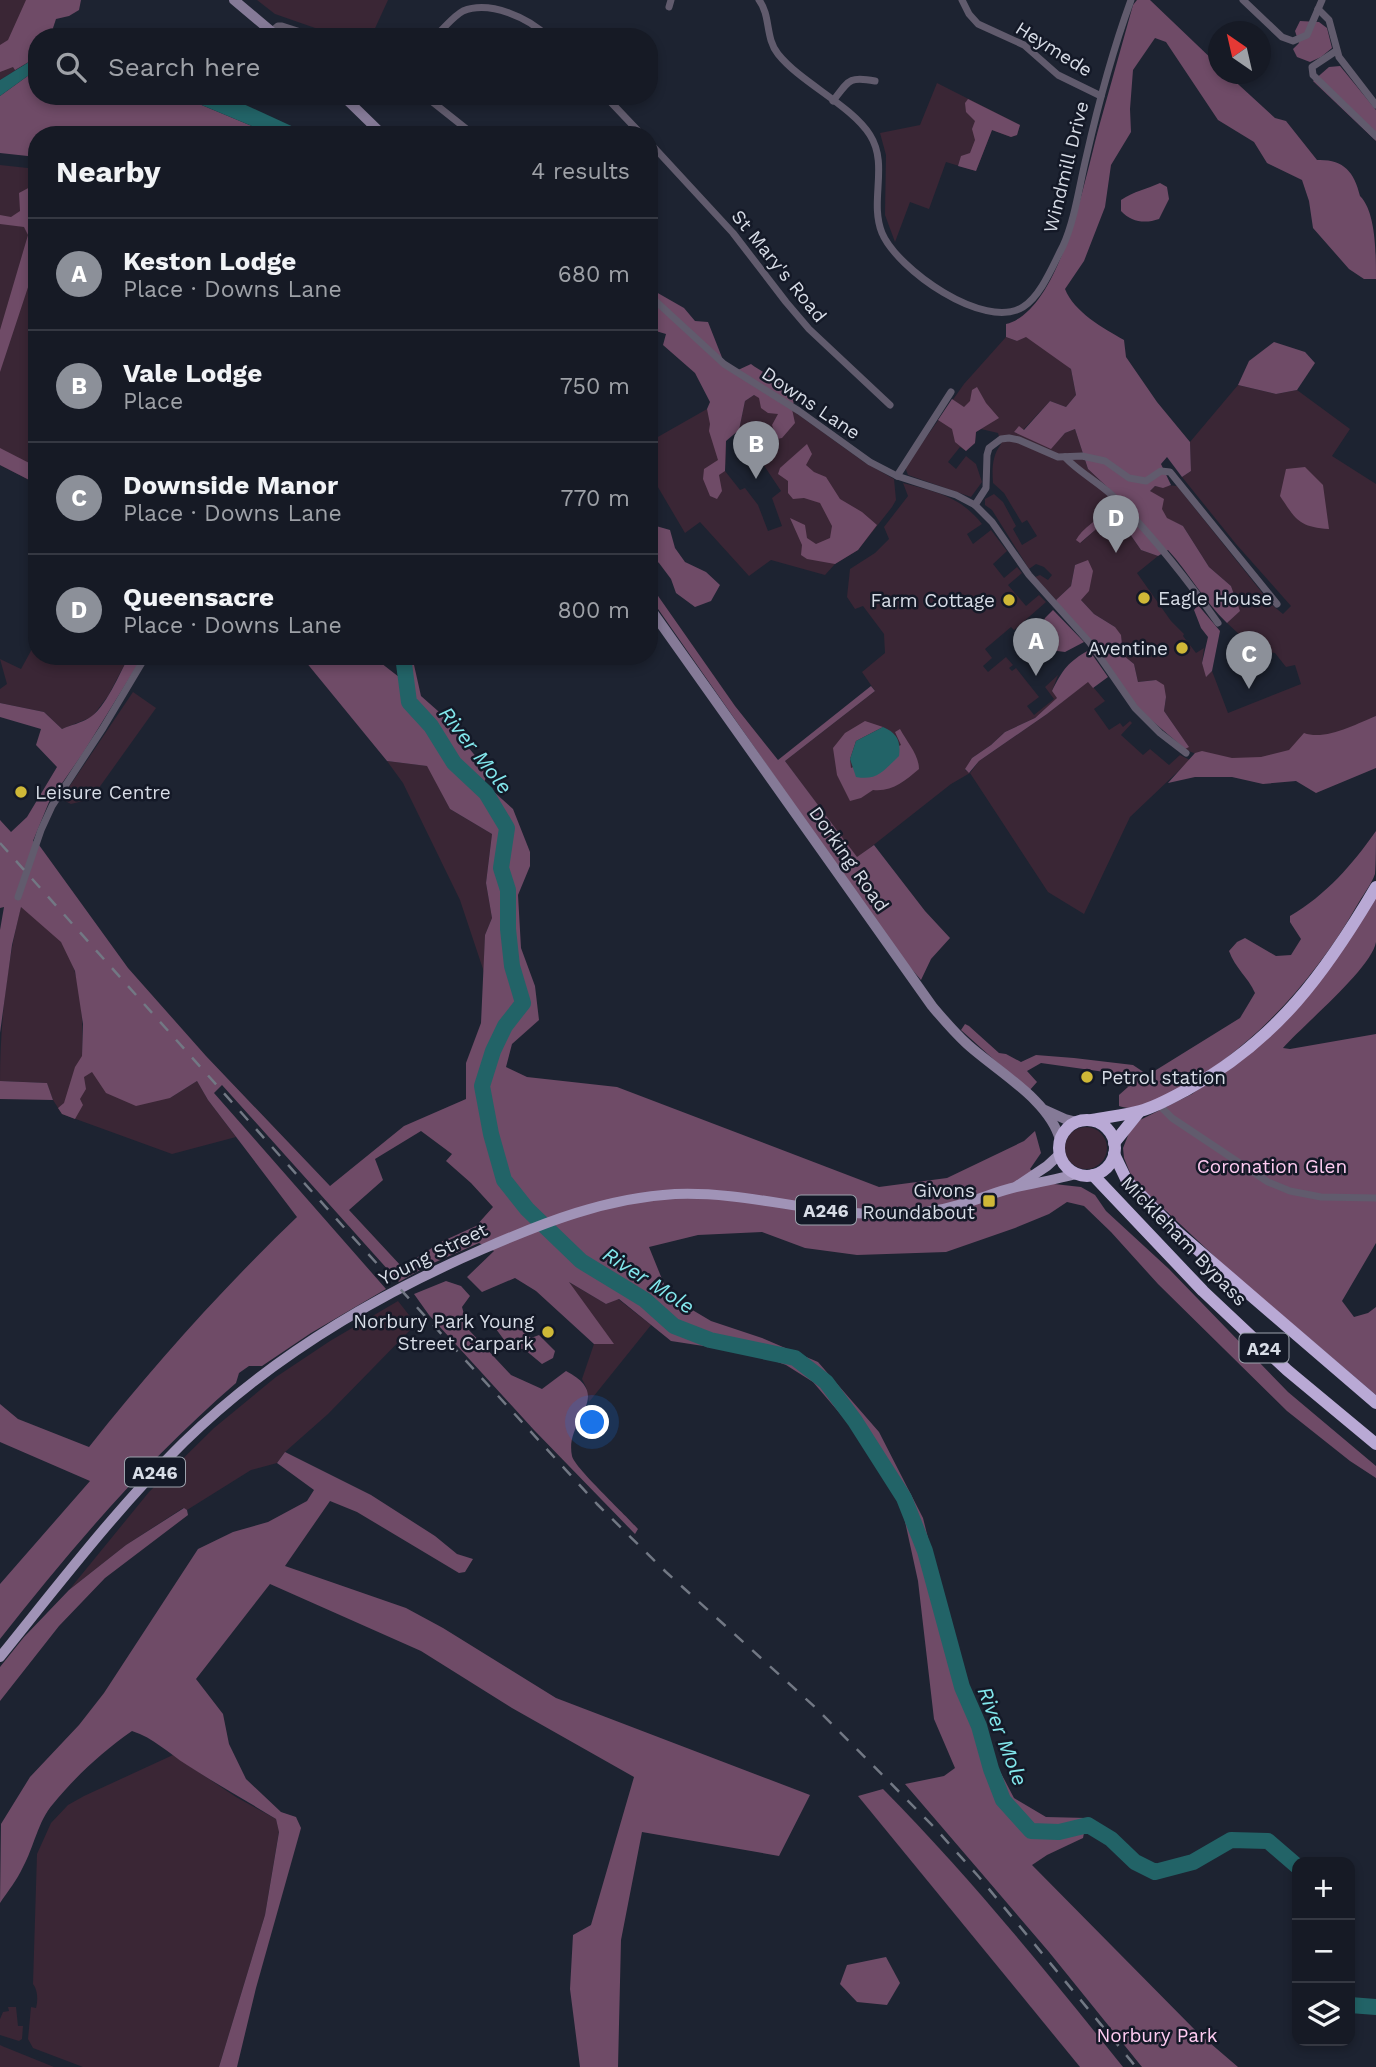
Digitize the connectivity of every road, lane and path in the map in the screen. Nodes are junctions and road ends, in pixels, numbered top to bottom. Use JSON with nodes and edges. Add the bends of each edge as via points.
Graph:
{"nodes":[{"id":1,"x":234,"y":0,"type":"edge"},
{"id":2,"x":760,"y":0,"type":"edge"},
{"id":3,"x":962,"y":0,"type":"edge"},
{"id":4,"x":1131,"y":0,"type":"edge"},
{"id":5,"x":1242,"y":0,"type":"edge"},
{"id":6,"x":1322,"y":0,"type":"edge"},
{"id":7,"x":468,"y":4,"type":"edge"},
{"id":8,"x":1318,"y":9,"type":"junction"},
{"id":9,"x":268,"y":28,"type":"edge"},
{"id":10,"x":443,"y":28,"type":"edge"},
{"id":11,"x":538,"y":28,"type":"edge"},
{"id":12,"x":1336,"y":51,"type":"junction"},
{"id":13,"x":875,"y":82,"type":"dead end"},
{"id":14,"x":1101,"y":96,"type":"junction"},
{"id":15,"x":833,"y":101,"type":"junction"},
{"id":16,"x":352,"y":105,"type":"edge"},
{"id":17,"x":436,"y":105,"type":"edge"},
{"id":18,"x":614,"y":105,"type":"edge"},
{"id":19,"x":1376,"y":105,"type":"edge"},
{"id":20,"x":374,"y":126,"type":"edge"},
{"id":21,"x":463,"y":126,"type":"edge"},
{"id":22,"x":633,"y":126,"type":"edge"},
{"id":23,"x":1376,"y":136,"type":"edge"},
{"id":24,"x":658,"y":152,"type":"edge"},
{"id":25,"x":658,"y":303,"type":"edge"},
{"id":26,"x":951,"y":392,"type":"dead end"},
{"id":27,"x":890,"y":405,"type":"dead end"},
{"id":28,"x":1065,"y":457,"type":"junction"},
{"id":29,"x":897,"y":476,"type":"junction"},
{"id":30,"x":975,"y":505,"type":"junction"},
{"id":31,"x":1277,"y":604,"type":"dead end"},
{"id":32,"x":658,"y":620,"type":"edge"},
{"id":33,"x":1218,"y":623,"type":"dead end"},
{"id":34,"x":141,"y":665,"type":"edge"},
{"id":35,"x":1186,"y":753,"type":"dead end"},
{"id":36,"x":1376,"y":887,"type":"edge"},
{"id":37,"x":18,"y":897,"type":"dead end"},
{"id":38,"x":1158,"y":1104,"type":"junction"},
{"id":39,"x":1045,"y":1110,"type":"junction"},
{"id":40,"x":1139,"y":1112,"type":"junction"},
{"id":41,"x":1092,"y":1120,"type":"junction"},
{"id":42,"x":1077,"y":1122,"type":"junction"},
{"id":43,"x":1060,"y":1147,"type":"junction"},
{"id":44,"x":1114,"y":1149,"type":"junction"},
{"id":45,"x":1077,"y":1174,"type":"junction"},
{"id":46,"x":1093,"y":1175,"type":"junction"},
{"id":47,"x":1014,"y":1187,"type":"junction"},
{"id":48,"x":1376,"y":1198,"type":"edge"},
{"id":49,"x":1376,"y":1403,"type":"edge"},
{"id":50,"x":1376,"y":1444,"type":"edge"},
{"id":51,"x":0,"y":1657,"type":"edge"}],
"edges":[{"from":1,"to":9,"type":"main road"},
{"from":2,"to":15,"type":"street","name":"Windmill Drive","via":[[776,52]]},
{"from":3,"to":14,"type":"street","name":"Heymede","via":[[978,24],[1024,45],[1058,75]]},
{"from":4,"to":14,"type":"street","name":"Windmill Drive"},
{"from":5,"to":8,"type":"street","via":[[1282,37],[1293,41],[1307,35]]},
{"from":6,"to":8,"type":"street"},
{"from":7,"to":10,"type":"street"},
{"from":7,"to":11,"type":"street","via":[[513,14]]},
{"from":8,"to":12,"type":"street","via":[[1329,20]]},
{"from":12,"to":19,"type":"street"},
{"from":12,"to":23,"type":"street","via":[[1312,67],[1312,75]]},
{"from":13,"to":15,"type":"street","via":[[852,79]]},
{"from":14,"to":15,"type":"street","name":"Windmill Drive","via":[[1062,248],[1031,301],[1002,313],[967,304],[934,286],[890,246],[877,212],[879,164],[874,144],[863,126]]},
{"from":16,"to":20,"type":"main road"},
{"from":17,"to":21,"type":"street"},
{"from":18,"to":22,"type":"street"},
{"from":24,"to":27,"type":"street","name":"St Mary's Road","via":[[733,233],[809,329]]},
{"from":25,"to":29,"type":"street","name":"Downs Lane","via":[[724,364]]},
{"from":26,"to":29,"type":"street"},
{"from":28,"to":30,"type":"street","via":[[1019,440],[1001,439],[989,448],[986,488]]},
{"from":28,"to":31,"type":"street","via":[[1104,461],[1129,478],[1146,481],[1161,471],[1170,472]]},
{"from":28,"to":33,"type":"street","via":[[1126,510]]},
{"from":29,"to":30,"type":"street","name":"Downs Lane"},
{"from":30,"to":35,"type":"street","name":"Downs Lane","via":[[1090,643],[1135,708]]},
{"from":32,"to":39,"type":"main road","name":"Dorking Road","via":[[940,1015]]},
{"from":34,"to":37,"type":"street","via":[[52,806]]},
{"from":36,"to":38,"type":"highway","via":[[1327,965],[1275,1026],[1220,1070]]},
{"from":38,"to":40,"type":"highway"},
{"from":38,"to":48,"type":"street","via":[[1179,1124],[1268,1182],[1321,1197]]},
{"from":39,"to":42,"type":"main road","name":"Dorking Road"},
{"from":39,"to":43,"type":"main road","name":"Dorking Road","via":[[1057,1128]]},
{"from":40,"to":41,"type":"highway"},
{"from":40,"to":44,"type":"highway"},
{"from":41,"to":42,"type":"highway"},
{"from":41,"to":44,"type":"highway","via":[[1105,1126]]},
{"from":42,"to":43,"type":"highway","via":[[1063,1132]]},
{"from":43,"to":45,"type":"highway","via":[[1069,1169]]},
{"from":43,"to":47,"type":"main road","name":"Young Street","number":"A246","via":[[1047,1166]]},
{"from":44,"to":46,"type":"highway","via":[[1106,1167]]},
{"from":44,"to":49,"type":"highway","name":"Mickleham Bypass","number":"A24","via":[[1127,1181],[1176,1231]]},
{"from":45,"to":46,"type":"highway"},
{"from":45,"to":47,"type":"main road","name":"Young Street","number":"A246"},
{"from":46,"to":50,"type":"highway","name":"Mickleham Bypass","number":"A24","via":[[1203,1291],[1287,1370]]},
{"from":47,"to":51,"type":"main road","name":"Young Street","number":"A246","via":[[957,1206],[906,1214],[837,1211],[710,1194],[635,1198],[584,1209],[426,1275],[297,1350],[186,1440],[129,1500]]}]}
